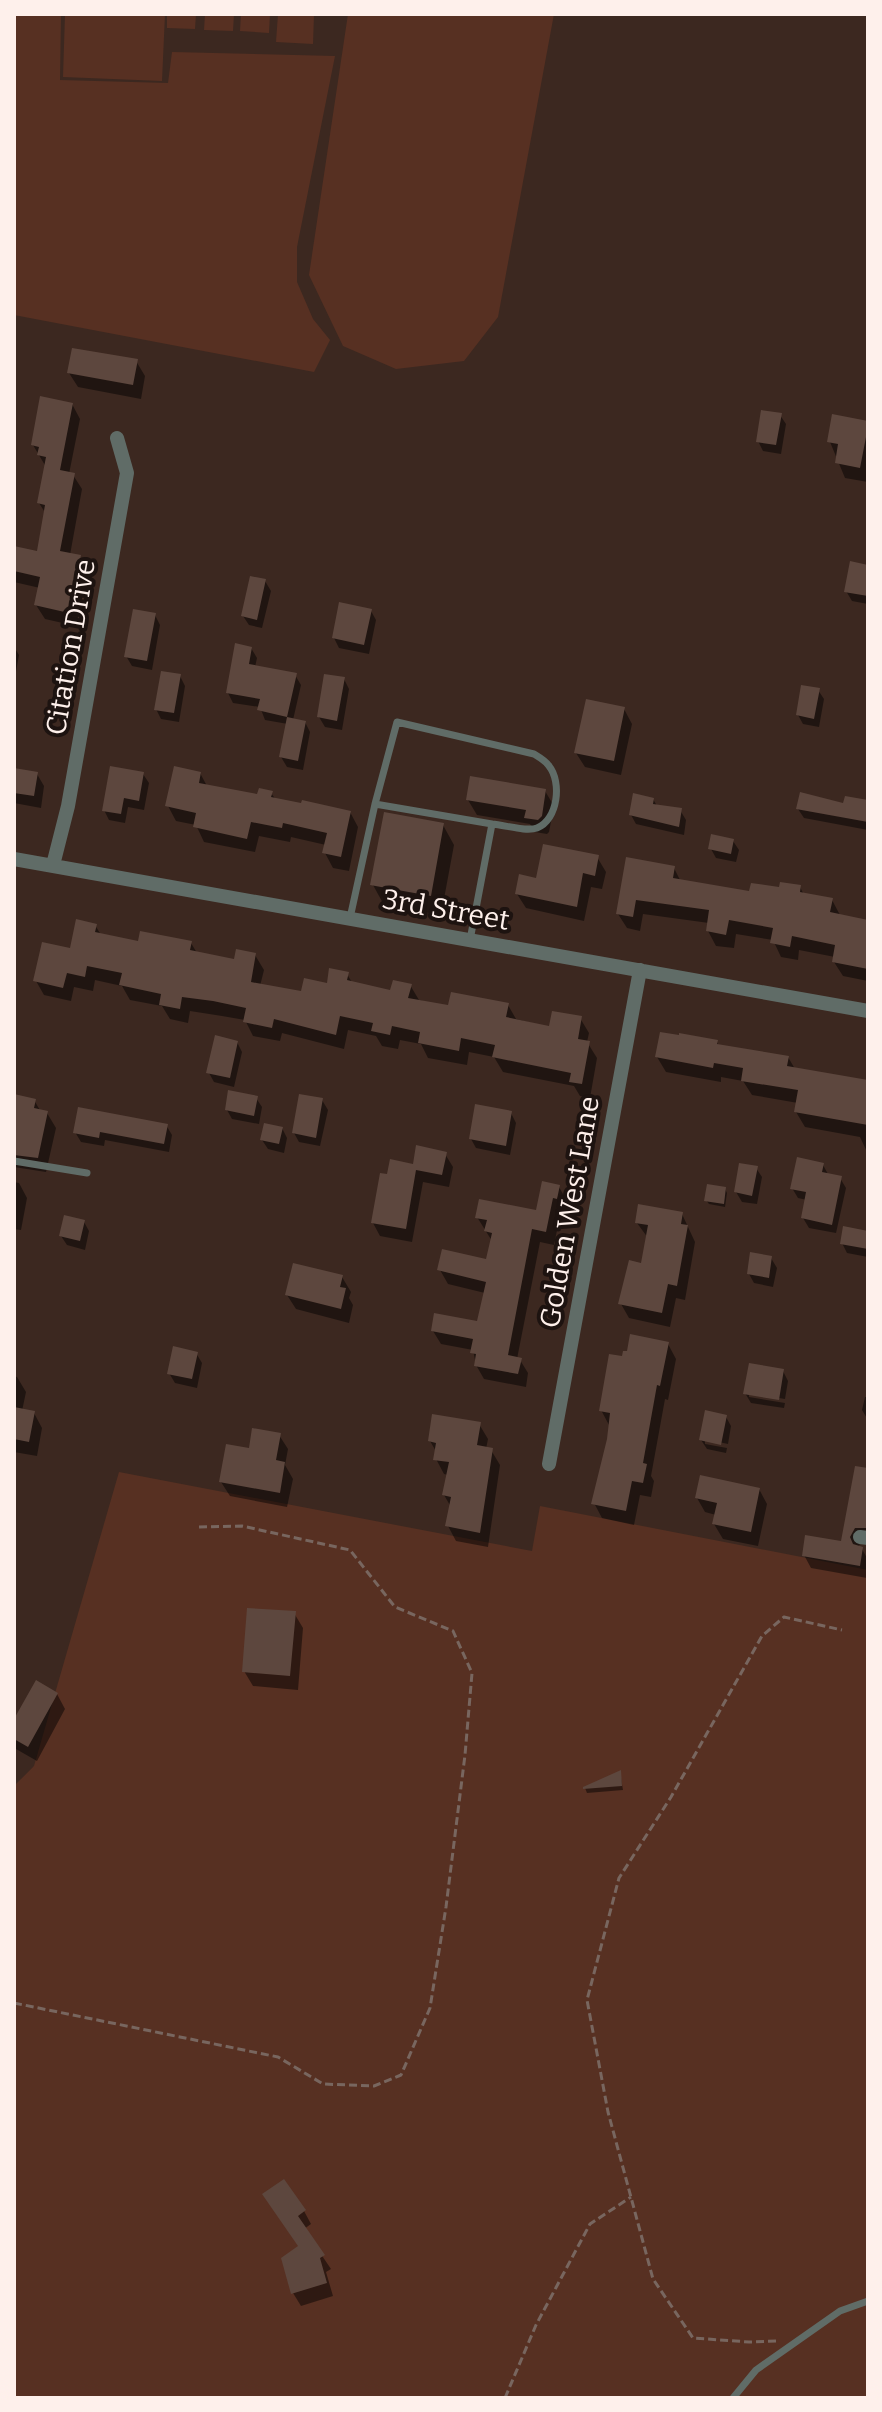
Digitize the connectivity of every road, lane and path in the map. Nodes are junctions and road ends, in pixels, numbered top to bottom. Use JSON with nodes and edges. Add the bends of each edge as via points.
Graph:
{"nodes":[{"id":1,"x":117,"y":438,"type":"dead end"},
{"id":2,"x":375,"y":804,"type":"junction"},
{"id":3,"x":492,"y":824,"type":"junction"},
{"id":4,"x":14,"y":859,"type":"edge"},
{"id":5,"x":53,"y":865,"type":"junction"},
{"id":6,"x":350,"y":918,"type":"junction"},
{"id":7,"x":470,"y":940,"type":"junction"},
{"id":8,"x":640,"y":970,"type":"junction"},
{"id":9,"x":868,"y":1011,"type":"edge"},
{"id":10,"x":14,"y":1161,"type":"edge"},
{"id":11,"x":87,"y":1173,"type":"dead end"},
{"id":12,"x":549,"y":1464,"type":"dead end"},
{"id":13,"x":197,"y":1527,"type":"dead end"},
{"id":14,"x":842,"y":1630,"type":"dead end"},
{"id":15,"x":14,"y":2003,"type":"edge"},
{"id":16,"x":631,"y":2197,"type":"junction"},
{"id":17,"x":868,"y":2301,"type":"edge"},
{"id":18,"x":800,"y":2340,"type":"junction"},
{"id":19,"x":505,"y":2398,"type":"edge"},
{"id":20,"x":733,"y":2398,"type":"edge"}],
"edges":[{"from":1,"to":5,"type":"street","name":"Citation Drive","via":[[127,473]]},
{"from":2,"to":3,"type":"lane"},
{"from":2,"to":3,"type":"lane","via":[[397,722],[534,754],[548,764],[555,776],[556,799],[549,820],[535,829]]},
{"from":2,"to":6,"type":"lane"},
{"from":3,"to":7,"type":"lane"},
{"from":4,"to":5,"type":"street","name":"3rd Street"},
{"from":5,"to":6,"type":"street","name":"3rd Street"},
{"from":6,"to":7,"type":"street","name":"3rd Street"},
{"from":7,"to":8,"type":"street","name":"3rd Street"},
{"from":8,"to":9,"type":"street","name":"3rd Street"},
{"from":8,"to":12,"type":"street","name":"Golden West Lane"},
{"from":10,"to":11,"type":"lane"},
{"from":13,"to":15,"type":"path","via":[[242,1526],[350,1550],[395,1607],[453,1631],[472,1673],[430,2008],[401,2075],[374,2086],[323,2084],[278,2057]]},
{"from":14,"to":16,"type":"path","via":[[784,1617],[762,1636],[619,1878],[587,2000]]},
{"from":16,"to":18,"type":"path","via":[[653,2279],[693,2338]]},
{"from":16,"to":19,"type":"path","via":[[590,2224],[536,2325]]},
{"from":17,"to":18,"type":"lane","via":[[840,2311]]},
{"from":18,"to":20,"type":"lane","via":[[756,2370]]}]}
